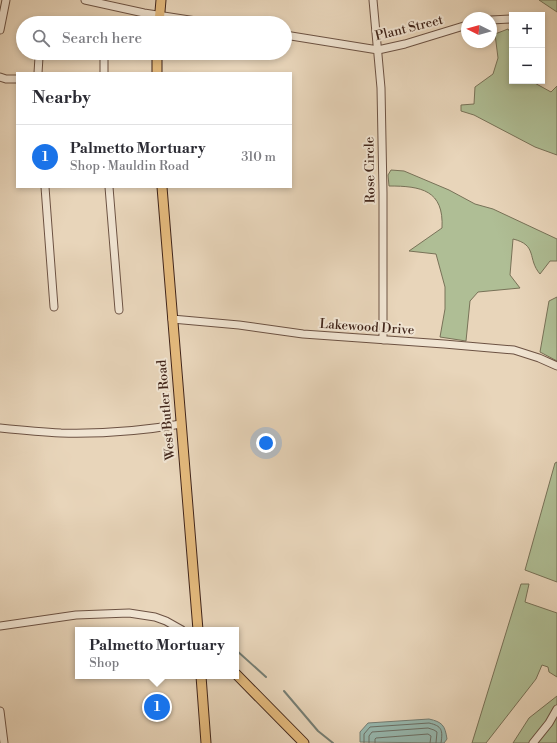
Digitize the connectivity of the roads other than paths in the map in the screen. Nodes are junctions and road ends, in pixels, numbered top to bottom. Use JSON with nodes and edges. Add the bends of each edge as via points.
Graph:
{"nodes":[{"id":1,"x":6,"y":0,"type":"edge"},
{"id":2,"x":85,"y":0,"type":"edge"},
{"id":3,"x":161,"y":0,"type":"edge"},
{"id":4,"x":373,"y":0,"type":"edge"},
{"id":5,"x":148,"y":16,"type":"edge"},
{"id":6,"x":160,"y":16,"type":"edge"},
{"id":7,"x":497,"y":19,"type":"edge"},
{"id":8,"x":509,"y":19,"type":"edge"},
{"id":9,"x":461,"y":27,"type":"edge"},
{"id":10,"x":0,"y":30,"type":"edge"},
{"id":11,"x":292,"y":35,"type":"edge"},
{"id":12,"x":378,"y":50,"type":"junction"},
{"id":13,"x":39,"y":60,"type":"edge"},
{"id":14,"x":104,"y":60,"type":"edge"},
{"id":15,"x":157,"y":60,"type":"edge"},
{"id":16,"x":38,"y":72,"type":"edge"},
{"id":17,"x":104,"y":72,"type":"edge"},
{"id":18,"x":157,"y":72,"type":"edge"},
{"id":19,"x":0,"y":77,"type":"edge"},
{"id":20,"x":16,"y":79,"type":"edge"},
{"id":21,"x":45,"y":188,"type":"edge"},
{"id":22,"x":109,"y":188,"type":"edge"},
{"id":23,"x":162,"y":188,"type":"edge"},
{"id":24,"x":54,"y":307,"type":"dead end"},
{"id":25,"x":119,"y":310,"type":"dead end"},
{"id":26,"x":172,"y":319,"type":"junction"},
{"id":27,"x":383,"y":340,"type":"junction"},
{"id":28,"x":557,"y":366,"type":"edge"},
{"id":29,"x":181,"y":424,"type":"junction"},
{"id":30,"x":0,"y":428,"type":"edge"},
{"id":31,"x":0,"y":626,"type":"edge"},
{"id":32,"x":177,"y":627,"type":"edge"},
{"id":33,"x":198,"y":627,"type":"edge"},
{"id":34,"x":239,"y":677,"type":"edge"},
{"id":35,"x":201,"y":679,"type":"edge"},
{"id":36,"x":557,"y":709,"type":"edge"},
{"id":37,"x":0,"y":711,"type":"edge"},
{"id":38,"x":4,"y":743,"type":"edge"},
{"id":39,"x":206,"y":743,"type":"edge"},
{"id":40,"x":304,"y":743,"type":"edge"},
{"id":41,"x":533,"y":743,"type":"edge"}],
"edges":[{"from":1,"to":10,"type":"street"},
{"from":2,"to":5,"type":"street"},
{"from":3,"to":6,"type":"main road"},
{"from":4,"to":12,"type":"street","name":"Rose Circle"},
{"from":7,"to":8,"type":"street"},
{"from":9,"to":12,"type":"street","name":"Plant Street"},
{"from":11,"to":12,"type":"street","name":"Plant Street"},
{"from":12,"to":27,"type":"street","name":"Rose Circle","via":[[383,193]]},
{"from":13,"to":16,"type":"street"},
{"from":14,"to":17,"type":"street"},
{"from":15,"to":18,"type":"main road"},
{"from":19,"to":20,"type":"street"},
{"from":21,"to":24,"type":"street"},
{"from":22,"to":25,"type":"street"},
{"from":23,"to":26,"type":"main road","name":"West Butler Road"},
{"from":26,"to":27,"type":"street","name":"Lakewood Drive"},
{"from":26,"to":29,"type":"main road","name":"West Butler Road"},
{"from":27,"to":28,"type":"street","name":"Lakewood Drive","via":[[514,350]]},
{"from":29,"to":30,"type":"street","via":[[88,433]]},
{"from":29,"to":33,"type":"main road","name":"West Butler Road"},
{"from":31,"to":32,"type":"street","via":[[76,615],[129,613],[155,617]]},
{"from":34,"to":40,"type":"main road"},
{"from":35,"to":39,"type":"main road"},
{"from":36,"to":41,"type":"street"},
{"from":37,"to":38,"type":"street"}]}
